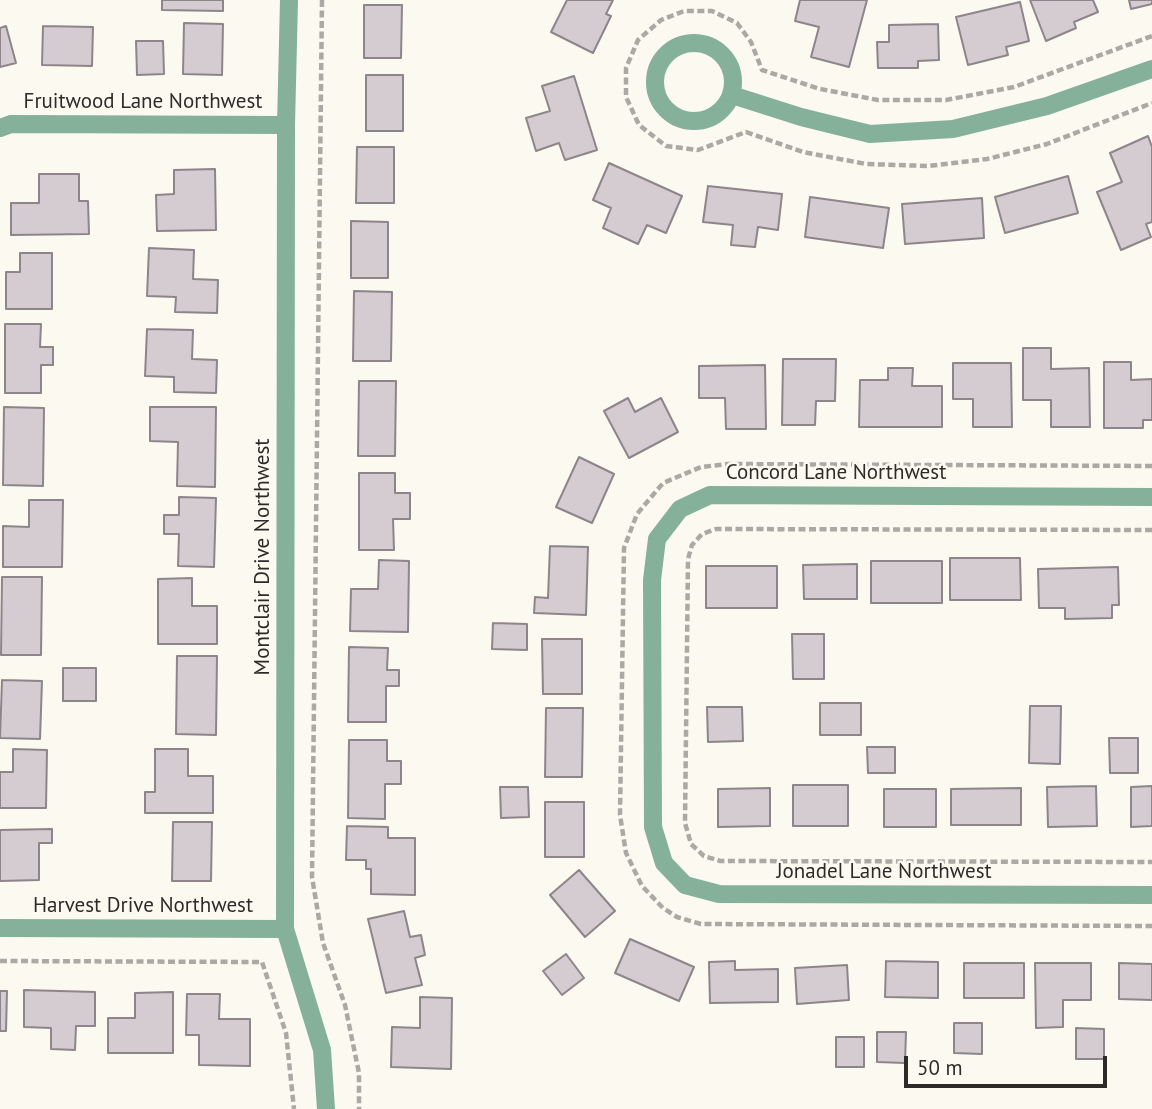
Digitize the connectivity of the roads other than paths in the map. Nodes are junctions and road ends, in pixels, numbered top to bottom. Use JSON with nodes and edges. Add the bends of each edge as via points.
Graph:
{"nodes":[{"id":1,"x":289,"y":0,"type":"edge"},
{"id":2,"x":1152,"y":69,"type":"edge"},
{"id":3,"x":732,"y":95,"type":"junction"},
{"id":4,"x":286,"y":125,"type":"junction"},
{"id":5,"x":0,"y":128,"type":"edge"},
{"id":6,"x":1152,"y":497,"type":"edge"},
{"id":7,"x":653,"y":827,"type":"joint"},
{"id":8,"x":1152,"y":895,"type":"edge"},
{"id":9,"x":0,"y":928,"type":"edge"},
{"id":10,"x":285,"y":929,"type":"junction"},
{"id":11,"x":326,"y":1109,"type":"edge"}],
"edges":[{"from":1,"to":4,"type":"street","name":"Montclair Drive Northwest"},
{"from":2,"to":3,"type":"street","via":[[1046,106],[953,129],[925,131],[870,134]]},
{"from":3,"to":3,"type":"street","via":[[732,69],[717,49],[692,42],[680,45],[660,61],[655,87],[666,111],[678,118],[690,122],[716,116]]},
{"from":4,"to":5,"type":"street","name":"Fruitwood Lane Northwest","via":[[11,124]]},
{"from":4,"to":10,"type":"street","name":"Montclair Drive Northwest"},
{"from":6,"to":7,"type":"street","name":"Concord Lane Northwest","via":[[710,495],[680,509],[656,539],[652,580]]},
{"from":7,"to":8,"type":"street","name":"Jonadel Lane Northwest","via":[[664,863],[685,885],[719,894]]},
{"from":9,"to":10,"type":"street","name":"Harvest Drive Northwest"},
{"from":10,"to":11,"type":"street","name":"Montclair Drive Northwest","via":[[322,1050]]}]}
